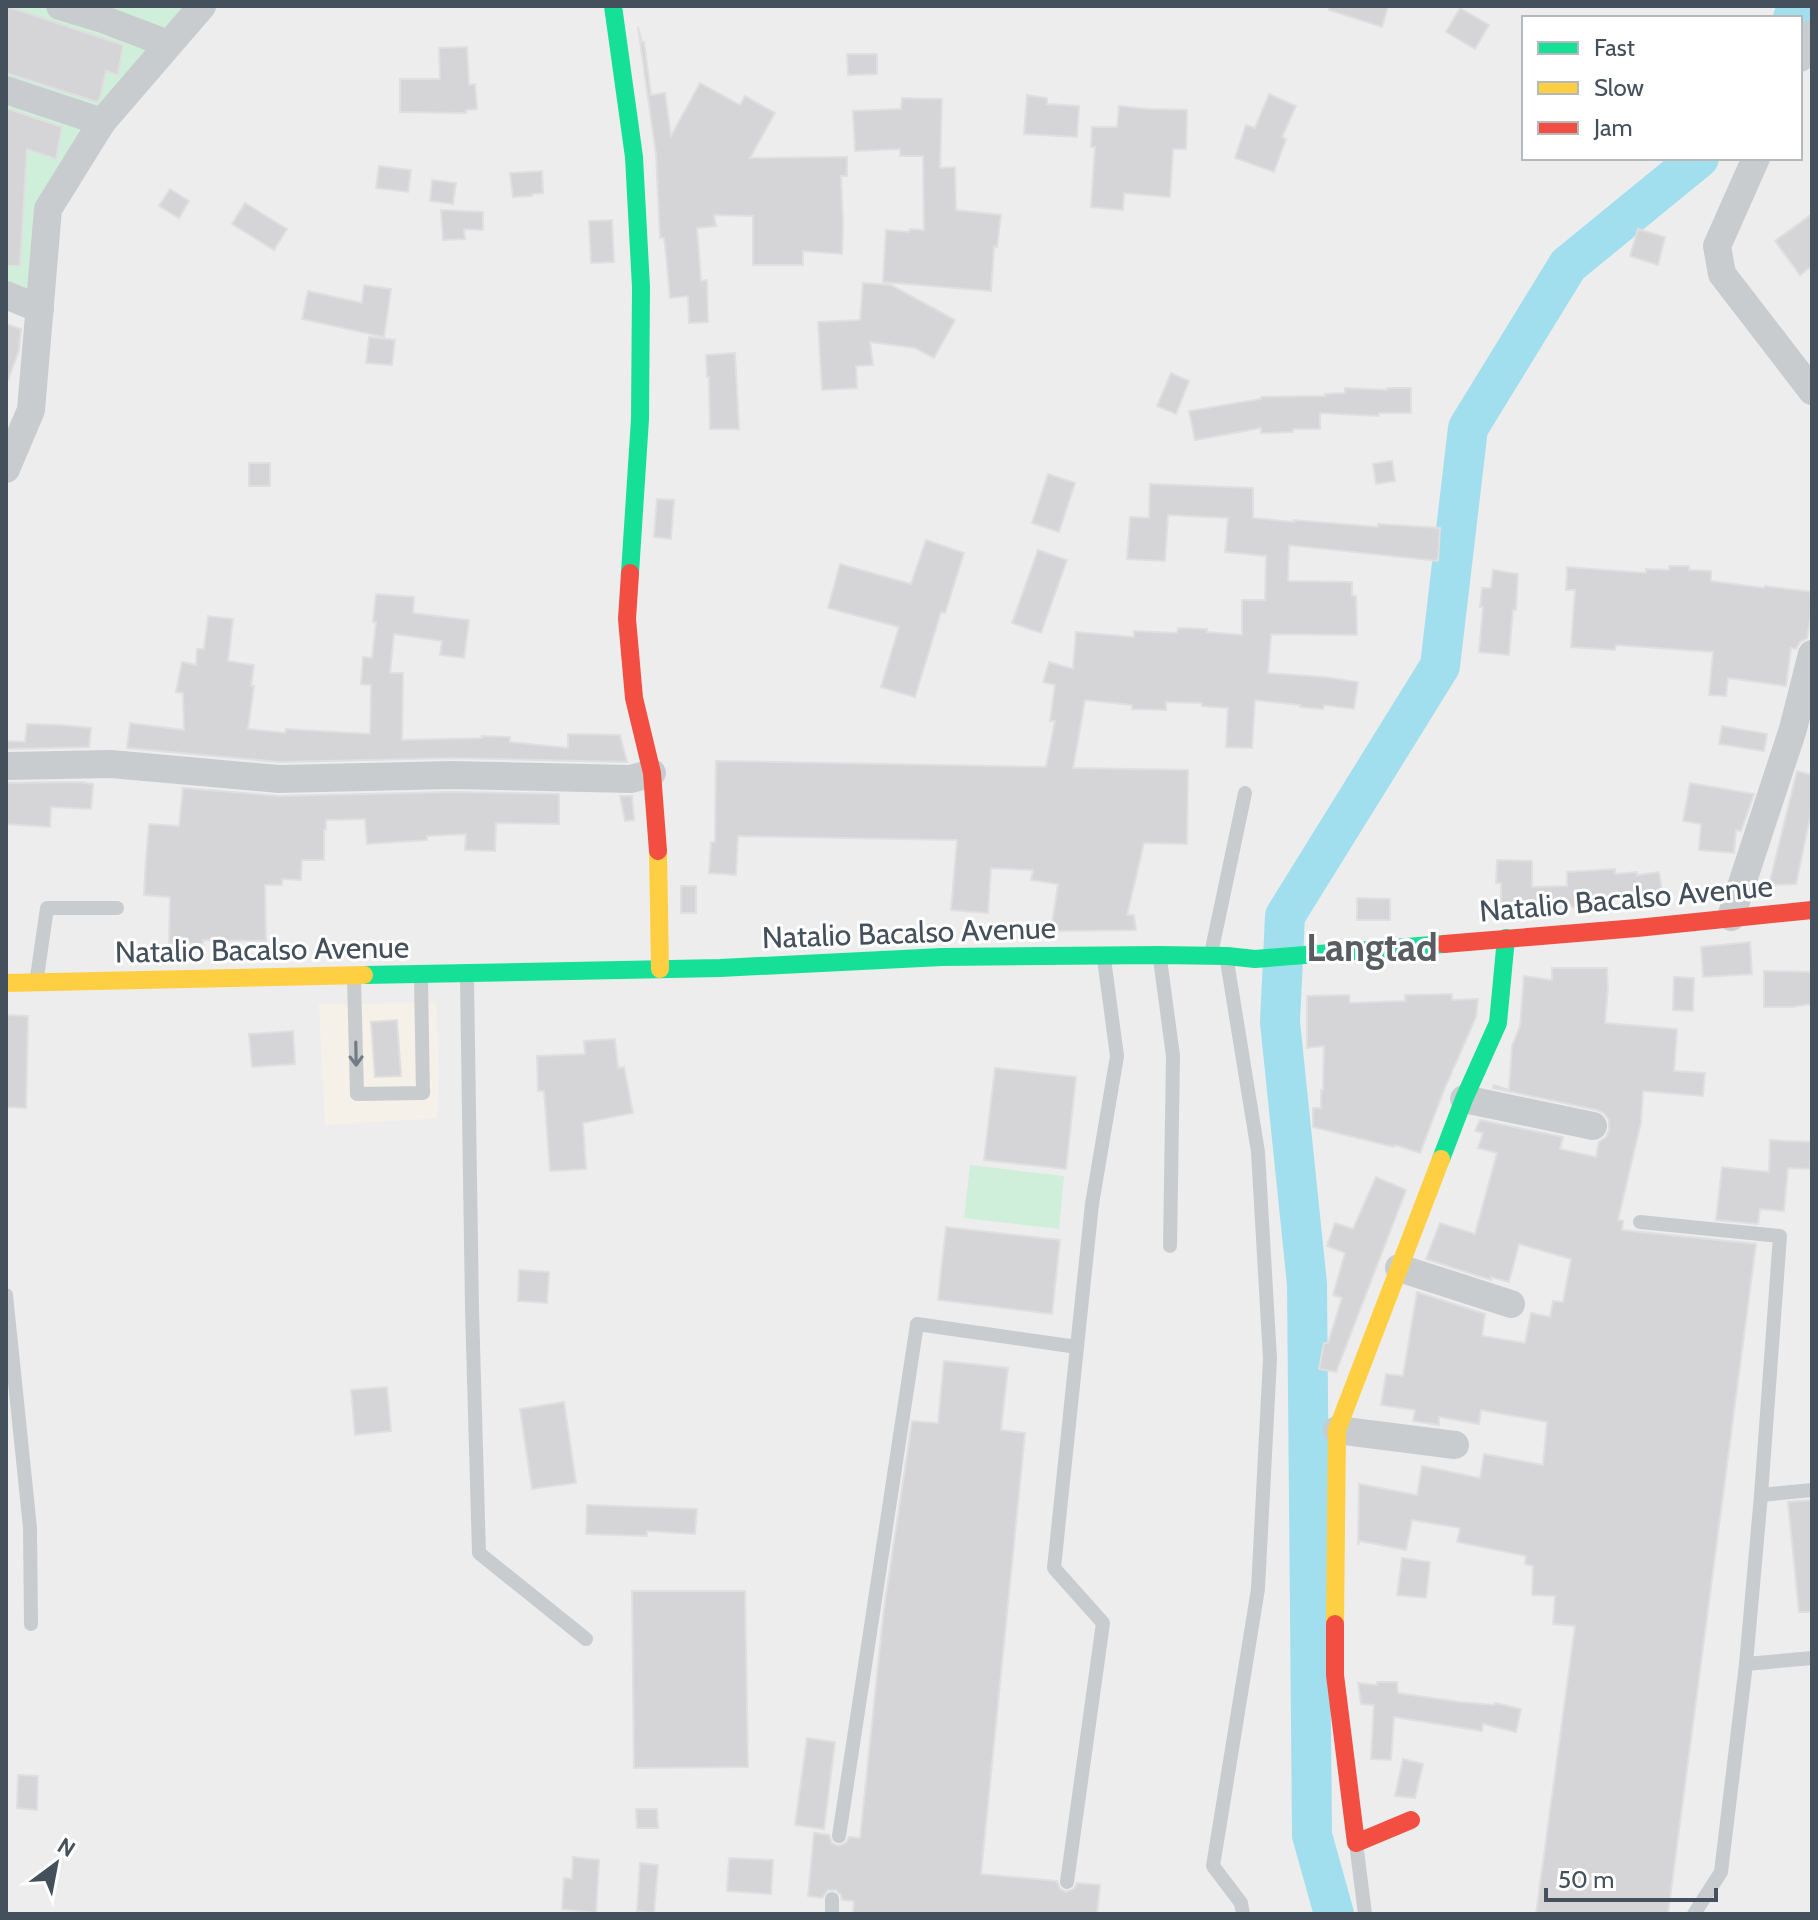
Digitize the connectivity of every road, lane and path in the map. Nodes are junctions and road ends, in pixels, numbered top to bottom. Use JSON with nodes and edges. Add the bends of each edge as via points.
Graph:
{"nodes":[{"id":1,"x":60,"y":6,"type":"edge"},
{"id":2,"x":202,"y":6,"type":"edge"},
{"id":3,"x":613,"y":6,"type":"edge"},
{"id":4,"x":99,"y":12,"type":"edge"},
{"id":5,"x":1812,"y":34,"type":"edge"},
{"id":6,"x":168,"y":44,"type":"junction"},
{"id":7,"x":1802,"y":54,"type":"edge"},
{"id":8,"x":6,"y":90,"type":"edge"},
{"id":9,"x":102,"y":122,"type":"junction"},
{"id":10,"x":1755,"y":160,"type":"edge"},
{"id":11,"x":6,"y":295,"type":"edge"},
{"id":12,"x":40,"y":309,"type":"junction"},
{"id":13,"x":1812,"y":391,"type":"edge"},
{"id":14,"x":18,"y":406,"type":"edge"},
{"id":15,"x":6,"y":469,"type":"edge"},
{"id":16,"x":1812,"y":654,"type":"edge"},
{"id":17,"x":6,"y":766,"type":"edge"},
{"id":18,"x":652,"y":773,"type":"junction"},
{"id":19,"x":1245,"y":793,"type":"dead end"},
{"id":20,"x":117,"y":908,"type":"dead end"},
{"id":21,"x":1812,"y":910,"type":"edge"},
{"id":22,"x":1731,"y":917,"type":"junction"},
{"id":23,"x":1506,"y":938,"type":"junction"},
{"id":24,"x":1103,"y":955,"type":"junction"},
{"id":25,"x":1159,"y":955,"type":"junction"},
{"id":26,"x":1219,"y":956,"type":"junction"},
{"id":27,"x":660,"y":969,"type":"junction"},
{"id":28,"x":467,"y":973,"type":"junction"},
{"id":29,"x":420,"y":974,"type":"junction"},
{"id":30,"x":354,"y":976,"type":"junction"},
{"id":31,"x":36,"y":982,"type":"junction"},
{"id":32,"x":6,"y":983,"type":"edge"},
{"id":33,"x":1464,"y":1099,"type":"junction"},
{"id":34,"x":1593,"y":1126,"type":"dead end"},
{"id":35,"x":1640,"y":1222,"type":"dead end"},
{"id":36,"x":1170,"y":1246,"type":"dead end"},
{"id":37,"x":1399,"y":1268,"type":"junction"},
{"id":38,"x":6,"y":1295,"type":"edge"},
{"id":39,"x":1511,"y":1304,"type":"dead end"},
{"id":40,"x":1077,"y":1347,"type":"junction"},
{"id":41,"x":1337,"y":1430,"type":"junction"},
{"id":42,"x":1455,"y":1445,"type":"dead end"},
{"id":43,"x":1812,"y":1490,"type":"edge"},
{"id":44,"x":1761,"y":1495,"type":"junction"},
{"id":45,"x":31,"y":1624,"type":"dead end"},
{"id":46,"x":586,"y":1639,"type":"dead end"},
{"id":47,"x":1812,"y":1658,"type":"edge"},
{"id":48,"x":1746,"y":1664,"type":"junction"},
{"id":49,"x":1411,"y":1820,"type":"dead end"},
{"id":50,"x":839,"y":1836,"type":"dead end"},
{"id":51,"x":1356,"y":1843,"type":"junction"},
{"id":52,"x":1067,"y":1882,"type":"dead end"},
{"id":53,"x":1243,"y":1914,"type":"edge"},
{"id":54,"x":1365,"y":1914,"type":"edge"},
{"id":55,"x":1694,"y":1914,"type":"edge"}],
"edges":[{"from":1,"to":4,"type":"street"},
{"from":2,"to":6,"type":"street"},
{"from":3,"to":18,"type":"main road","via":[[634,157],[641,287],[640,419],[627,619],[634,698]]},
{"from":4,"to":6,"type":"street"},
{"from":5,"to":7,"type":"street"},
{"from":6,"to":9,"type":"street"},
{"from":8,"to":9,"type":"street"},
{"from":9,"to":12,"type":"street","via":[[48,209]]},
{"from":10,"to":13,"type":"street","via":[[1717,246],[1722,274]]},
{"from":11,"to":12,"type":"street"},
{"from":12,"to":14,"type":"street"},
{"from":14,"to":15,"type":"street"},
{"from":16,"to":22,"type":"street"},
{"from":17,"to":18,"type":"street","via":[[111,764],[279,779],[631,779]]},
{"from":18,"to":27,"type":"main road"},
{"from":19,"to":26,"type":"lane"},
{"from":20,"to":31,"type":"lane","via":[[47,908]]},
{"from":21,"to":22,"type":"main road","name":"Natalio Bacalso Avenue"},
{"from":22,"to":23,"type":"main road","name":"Natalio Bacalso Avenue"},
{"from":23,"to":26,"type":"main road","name":"Natalio Bacalso Avenue","via":[[1311,956]]},
{"from":23,"to":33,"type":"main road","via":[[1498,1023]]},
{"from":24,"to":25,"type":"main road","name":"Natalio Bacalso Avenue"},
{"from":24,"to":27,"type":"main road","name":"Natalio Bacalso Avenue"},
{"from":24,"to":40,"type":"lane","via":[[1117,1056],[1092,1204]]},
{"from":25,"to":26,"type":"main road","name":"Natalio Bacalso Avenue"},
{"from":25,"to":36,"type":"lane","via":[[1173,1056]]},
{"from":26,"to":53,"type":"lane","via":[[1258,1152],[1270,1359],[1258,1589],[1213,1866],[1241,1903]]},
{"from":27,"to":28,"type":"main road","name":"Natalio Bacalso Avenue"},
{"from":28,"to":29,"type":"main road","name":"Natalio Bacalso Avenue"},
{"from":28,"to":46,"type":"lane","via":[[479,1553]]},
{"from":29,"to":30,"type":"main road","name":"Natalio Bacalso Avenue"},
{"from":30,"to":29,"type":"lane","one_way":true,"via":[[357,1094],[423,1093]]},
{"from":30,"to":31,"type":"main road","name":"Natalio Bacalso Avenue"},
{"from":31,"to":32,"type":"main road","name":"Natalio Bacalso Avenue"},
{"from":33,"to":34,"type":"street"},
{"from":33,"to":37,"type":"main road"},
{"from":35,"to":44,"type":"lane","via":[[1780,1236]]},
{"from":37,"to":39,"type":"street"},
{"from":37,"to":41,"type":"main road"},
{"from":38,"to":45,"type":"lane","via":[[30,1528]]},
{"from":40,"to":50,"type":"lane","via":[[917,1324]]},
{"from":40,"to":52,"type":"lane","via":[[1054,1568],[1103,1623]]},
{"from":41,"to":42,"type":"street"},
{"from":41,"to":51,"type":"main road","via":[[1335,1675]]},
{"from":43,"to":44,"type":"lane"},
{"from":44,"to":48,"type":"lane"},
{"from":47,"to":48,"type":"lane"},
{"from":48,"to":55,"type":"lane","via":[[1721,1872]]},
{"from":49,"to":51,"type":"main road"},
{"from":51,"to":54,"type":"lane"}]}
